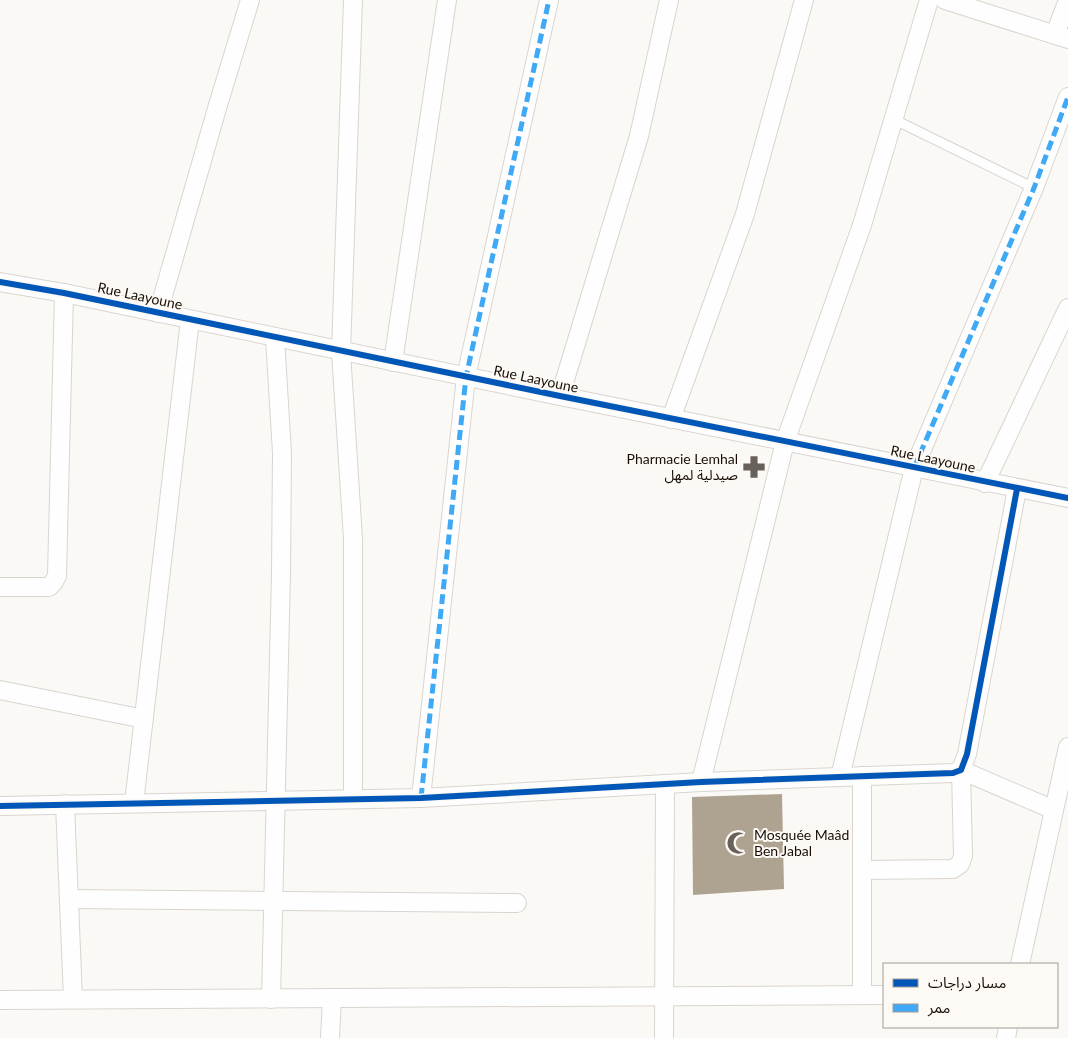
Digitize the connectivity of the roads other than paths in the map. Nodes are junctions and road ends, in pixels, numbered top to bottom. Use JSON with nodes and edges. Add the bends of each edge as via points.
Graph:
{"nodes":[{"id":1,"x":250,"y":0,"type":"edge"},
{"id":2,"x":353,"y":0,"type":"edge"},
{"id":3,"x":447,"y":0,"type":"edge"},
{"id":4,"x":549,"y":0,"type":"edge"},
{"id":5,"x":669,"y":0,"type":"edge"},
{"id":6,"x":804,"y":0,"type":"edge"},
{"id":7,"x":929,"y":0,"type":"edge"},
{"id":8,"x":945,"y":0,"type":"edge"},
{"id":9,"x":1068,"y":0,"type":"edge"},
{"id":10,"x":1061,"y":37,"type":"edge"},
{"id":11,"x":1068,"y":97,"type":"edge"},
{"id":12,"x":893,"y":119,"type":"junction"},
{"id":13,"x":1034,"y":188,"type":"junction"},
{"id":14,"x":0,"y":282,"type":"edge"},
{"id":15,"x":64,"y":293,"type":"junction"},
{"id":16,"x":1068,"y":308,"type":"edge"},
{"id":17,"x":158,"y":313,"type":"junction"},
{"id":18,"x":190,"y":320,"type":"junction"},
{"id":19,"x":275,"y":338,"type":"junction"},
{"id":20,"x":341,"y":352,"type":"junction"},
{"id":21,"x":393,"y":362,"type":"junction"},
{"id":22,"x":466,"y":377,"type":"junction"},
{"id":23,"x":560,"y":396,"type":"junction"},
{"id":24,"x":671,"y":419,"type":"junction"},
{"id":25,"x":785,"y":442,"type":"junction"},
{"id":26,"x":914,"y":468,"type":"junction"},
{"id":27,"x":985,"y":483,"type":"junction"},
{"id":28,"x":1016,"y":489,"type":"junction"},
{"id":29,"x":1068,"y":498,"type":"edge"},
{"id":30,"x":0,"y":587,"type":"edge"},
{"id":31,"x":0,"y":690,"type":"edge"},
{"id":32,"x":144,"y":720,"type":"junction"},
{"id":33,"x":1068,"y":747,"type":"edge"},
{"id":34,"x":961,"y":770,"type":"junction"},
{"id":35,"x":862,"y":776,"type":"junction"},
{"id":36,"x":840,"y":777,"type":"junction"},
{"id":37,"x":701,"y":782,"type":"junction"},
{"id":38,"x":665,"y":784,"type":"junction"},
{"id":39,"x":421,"y":798,"type":"junction"},
{"id":40,"x":353,"y":799,"type":"junction"},
{"id":41,"x":275,"y":801,"type":"junction"},
{"id":42,"x":134,"y":803,"type":"junction"},
{"id":43,"x":65,"y":804,"type":"junction"},
{"id":44,"x":0,"y":806,"type":"edge"},
{"id":45,"x":1054,"y":810,"type":"junction"},
{"id":46,"x":862,"y":870,"type":"junction"},
{"id":47,"x":69,"y":899,"type":"junction"},
{"id":48,"x":272,"y":901,"type":"junction"},
{"id":49,"x":516,"y":903,"type":"dead end"},
{"id":50,"x":1020,"y":963,"type":"edge"},
{"id":51,"x":862,"y":994,"type":"junction"},
{"id":52,"x":883,"y":995,"type":"edge"},
{"id":53,"x":663,"y":997,"type":"junction"},
{"id":54,"x":332,"y":998,"type":"junction"},
{"id":55,"x":271,"y":999,"type":"junction"},
{"id":56,"x":0,"y":1000,"type":"edge"},
{"id":57,"x":73,"y":1000,"type":"junction"},
{"id":58,"x":330,"y":1038,"type":"edge"},
{"id":59,"x":664,"y":1038,"type":"edge"}],
"edges":[{"from":1,"to":17,"type":"street"},
{"from":2,"to":20,"type":"street"},
{"from":3,"to":21,"type":"street"},
{"from":4,"to":22,"type":"street"},
{"from":5,"to":23,"type":"street","via":[[639,136]]},
{"from":6,"to":24,"type":"street","via":[[744,214]]},
{"from":7,"to":12,"type":"street"},
{"from":8,"to":10,"type":"street"},
{"from":9,"to":10,"type":"street"},
{"from":11,"to":13,"type":"street"},
{"from":12,"to":13,"type":"lane"},
{"from":12,"to":25,"type":"street","via":[[862,224]]},
{"from":13,"to":26,"type":"street"},
{"from":14,"to":15,"type":"street","name":"Rue Laayoune"},
{"from":15,"to":17,"type":"street","name":"Rue Laayoune"},
{"from":15,"to":30,"type":"street","via":[[56,576],[49,587]]},
{"from":16,"to":27,"type":"street"},
{"from":17,"to":18,"type":"street","name":"Rue Laayoune"},
{"from":18,"to":19,"type":"street","name":"Rue Laayoune"},
{"from":18,"to":32,"type":"street"},
{"from":19,"to":20,"type":"street","name":"Rue Laayoune"},
{"from":19,"to":41,"type":"street","via":[[282,463]]},
{"from":20,"to":21,"type":"street","name":"Rue Laayoune"},
{"from":20,"to":40,"type":"street","via":[[352,539]]},
{"from":21,"to":22,"type":"street","name":"Rue Laayoune"},
{"from":22,"to":23,"type":"street","name":"Rue Laayoune"},
{"from":22,"to":39,"type":"street"},
{"from":23,"to":24,"type":"street","name":"Rue Laayoune"},
{"from":24,"to":25,"type":"street","name":"Rue Laayoune"},
{"from":25,"to":26,"type":"street","name":"Rue Laayoune"},
{"from":25,"to":37,"type":"street"},
{"from":26,"to":27,"type":"street","name":"Rue Laayoune"},
{"from":26,"to":36,"type":"street"},
{"from":27,"to":28,"type":"street","name":"Rue Laayoune"},
{"from":28,"to":29,"type":"street","name":"Rue Laayoune"},
{"from":28,"to":34,"type":"street","via":[[967,754]]},
{"from":31,"to":32,"type":"street"},
{"from":32,"to":42,"type":"street"},
{"from":33,"to":45,"type":"street"},
{"from":34,"to":35,"type":"street","via":[[949,774]]},
{"from":34,"to":45,"type":"street"},
{"from":34,"to":46,"type":"street","via":[[963,856],[960,864],[953,869]]},
{"from":35,"to":36,"type":"street"},
{"from":35,"to":46,"type":"street"},
{"from":36,"to":37,"type":"street"},
{"from":37,"to":38,"type":"street"},
{"from":38,"to":39,"type":"street"},
{"from":38,"to":53,"type":"street"},
{"from":39,"to":40,"type":"street"},
{"from":40,"to":41,"type":"street"},
{"from":41,"to":42,"type":"street"},
{"from":41,"to":48,"type":"street"},
{"from":42,"to":43,"type":"street"},
{"from":43,"to":44,"type":"street"},
{"from":43,"to":47,"type":"street"},
{"from":45,"to":50,"type":"street"},
{"from":46,"to":51,"type":"street"},
{"from":47,"to":48,"type":"street"},
{"from":47,"to":57,"type":"street"},
{"from":48,"to":49,"type":"street"},
{"from":48,"to":55,"type":"street"},
{"from":51,"to":52,"type":"street"},
{"from":51,"to":53,"type":"street"},
{"from":53,"to":54,"type":"street"},
{"from":53,"to":59,"type":"street"},
{"from":54,"to":55,"type":"street"},
{"from":54,"to":58,"type":"street"},
{"from":55,"to":57,"type":"street"},
{"from":56,"to":57,"type":"street"}]}
